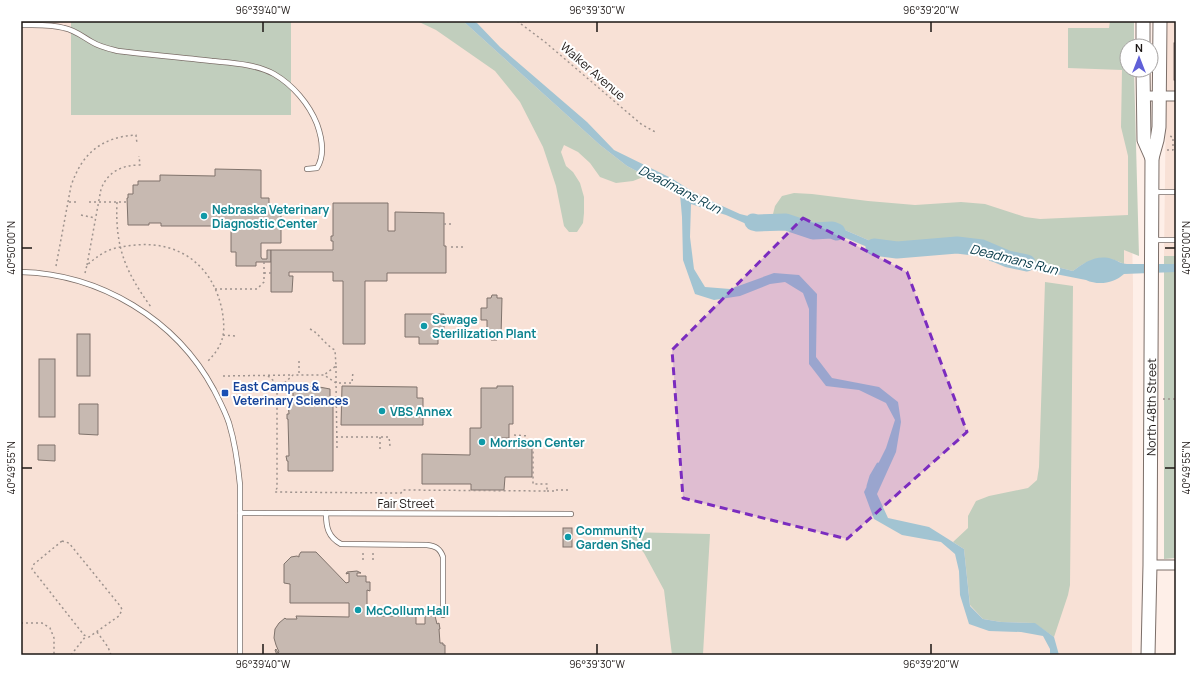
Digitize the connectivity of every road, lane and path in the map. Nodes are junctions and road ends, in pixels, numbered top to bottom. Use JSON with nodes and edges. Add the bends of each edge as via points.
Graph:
{"nodes":[{"id":1,"x":517,"y":21,"type":"edge"},
{"id":2,"x":1143,"y":21,"type":"edge"},
{"id":3,"x":1160,"y":21,"type":"edge"},
{"id":4,"x":21,"y":25,"type":"edge"},
{"id":5,"x":1143,"y":38,"type":"edge"},
{"id":6,"x":1143,"y":78,"type":"edge"},
{"id":7,"x":1143,"y":96,"type":"junction"},
{"id":8,"x":1159,"y":96,"type":"junction"},
{"id":9,"x":1176,"y":96,"type":"edge"},
{"id":10,"x":657,"y":133,"type":"dead end"},
{"id":11,"x":1165,"y":138,"type":"dead end"},
{"id":12,"x":137,"y":144,"type":"dead end"},
{"id":13,"x":1165,"y":150,"type":"dead end"},
{"id":14,"x":139,"y":156,"type":"dead end"},
{"id":15,"x":1152,"y":158,"type":"junction"},
{"id":16,"x":307,"y":169,"type":"dead end"},
{"id":17,"x":1152,"y":192,"type":"junction"},
{"id":18,"x":1176,"y":192,"type":"edge"},
{"id":19,"x":68,"y":202,"type":"junction"},
{"id":20,"x":78,"y":202,"type":"dead end"},
{"id":21,"x":89,"y":202,"type":"dead end"},
{"id":22,"x":98,"y":202,"type":"junction"},
{"id":23,"x":117,"y":202,"type":"junction"},
{"id":24,"x":127,"y":202,"type":"dead end"},
{"id":25,"x":81,"y":215,"type":"dead end"},
{"id":26,"x":96,"y":218,"type":"junction"},
{"id":27,"x":444,"y":224,"type":"dead end"},
{"id":28,"x":451,"y":224,"type":"dead end"},
{"id":29,"x":1152,"y":240,"type":"junction"},
{"id":30,"x":1176,"y":240,"type":"edge"},
{"id":31,"x":120,"y":247,"type":"junction"},
{"id":32,"x":451,"y":247,"type":"dead end"},
{"id":33,"x":465,"y":247,"type":"dead end"},
{"id":34,"x":264,"y":262,"type":"dead end"},
{"id":35,"x":87,"y":265,"type":"junction"},
{"id":36,"x":56,"y":266,"type":"dead end"},
{"id":37,"x":21,"y":272,"type":"edge"},
{"id":38,"x":85,"y":273,"type":"dead end"},
{"id":39,"x":264,"y":273,"type":"junction"},
{"id":40,"x":271,"y":273,"type":"dead end"},
{"id":41,"x":215,"y":289,"type":"junction"},
{"id":42,"x":151,"y":306,"type":"dead end"},
{"id":43,"x":310,"y":329,"type":"dead end"},
{"id":44,"x":223,"y":335,"type":"junction"},
{"id":45,"x":236,"y":336,"type":"dead end"},
{"id":46,"x":299,"y":360,"type":"dead end"},
{"id":47,"x":207,"y":362,"type":"dead end"},
{"id":48,"x":336,"y":366,"type":"junction"},
{"id":49,"x":353,"y":371,"type":"dead end"},
{"id":50,"x":268,"y":375,"type":"junction"},
{"id":51,"x":293,"y":375,"type":"junction"},
{"id":52,"x":299,"y":375,"type":"junction"},
{"id":53,"x":324,"y":375,"type":"junction"},
{"id":54,"x":223,"y":376,"type":"dead end"},
{"id":55,"x":336,"y":383,"type":"junction"},
{"id":56,"x":277,"y":390,"type":"junction"},
{"id":57,"x":1163,"y":399,"type":"dead end"},
{"id":58,"x":1176,"y":399,"type":"edge"},
{"id":59,"x":514,"y":435,"type":"dead end"},
{"id":60,"x":530,"y":436,"type":"dead end"},
{"id":61,"x":336,"y":437,"type":"junction"},
{"id":62,"x":380,"y":437,"type":"junction"},
{"id":63,"x":390,"y":446,"type":"dead end"},
{"id":64,"x":533,"y":446,"type":"dead end"},
{"id":65,"x":337,"y":448,"type":"dead end"},
{"id":66,"x":380,"y":450,"type":"dead end"},
{"id":67,"x":569,"y":490,"type":"dead end"},
{"id":68,"x":547,"y":491,"type":"junction"},
{"id":69,"x":240,"y":513,"type":"junction"},
{"id":70,"x":326,"y":513,"type":"junction"},
{"id":71,"x":571,"y":514,"type":"dead end"},
{"id":72,"x":363,"y":545,"type":"junction"},
{"id":73,"x":373,"y":545,"type":"junction"},
{"id":74,"x":363,"y":560,"type":"dead end"},
{"id":75,"x":373,"y":560,"type":"dead end"},
{"id":76,"x":1150,"y":565,"type":"junction"},
{"id":77,"x":1176,"y":565,"type":"edge"},
{"id":78,"x":443,"y":615,"type":"dead end"},
{"id":79,"x":21,"y":623,"type":"edge"},
{"id":80,"x":97,"y":632,"type":"junction"},
{"id":81,"x":86,"y":636,"type":"junction"},
{"id":82,"x":54,"y":655,"type":"edge"},
{"id":83,"x":71,"y":655,"type":"edge"},
{"id":84,"x":111,"y":655,"type":"edge"},
{"id":85,"x":240,"y":655,"type":"edge"},
{"id":86,"x":1148,"y":655,"type":"edge"}],
"edges":[{"from":1,"to":10,"type":"path","name":"Walker Avenue","via":[[641,124]]},
{"from":2,"to":5,"type":"main road"},
{"from":3,"to":8,"type":"main road","name":"North 48th Street"},
{"from":4,"to":16,"type":"lane","via":[[64,28],[87,38],[92,43],[118,51],[242,64],[273,74],[284,80],[302,98],[319,129],[321,159],[317,168]]},
{"from":6,"to":7,"type":"main road","name":"North 48th Street"},
{"from":7,"to":8,"type":"street"},
{"from":7,"to":15,"type":"main road","name":"North 48th Street","via":[[1144,140]]},
{"from":8,"to":9,"type":"street"},
{"from":8,"to":15,"type":"main road","name":"North 48th Street","via":[[1157,140]]},
{"from":11,"to":13,"type":"path","via":[[1173,136],[1174,147],[1172,151]]},
{"from":12,"to":19,"type":"path","via":[[136,135],[127,136],[112,139],[92,151],[77,169]]},
{"from":14,"to":22,"type":"path","via":[[140,165],[125,166],[108,176]]},
{"from":15,"to":17,"type":"main road","name":"North 48th Street"},
{"from":17,"to":18,"type":"lane"},
{"from":17,"to":29,"type":"main road","name":"North 48th Street"},
{"from":19,"to":20,"type":"path"},
{"from":19,"to":36,"type":"path"},
{"from":21,"to":22,"type":"path"},
{"from":22,"to":23,"type":"path"},
{"from":22,"to":26,"type":"path"},
{"from":23,"to":24,"type":"path"},
{"from":23,"to":31,"type":"path"},
{"from":25,"to":26,"type":"path"},
{"from":26,"to":35,"type":"path"},
{"from":27,"to":28,"type":"path"},
{"from":29,"to":30,"type":"lane"},
{"from":29,"to":76,"type":"main road","name":"North 48th Street"},
{"from":31,"to":35,"type":"path","via":[[102,254]]},
{"from":31,"to":41,"type":"path","via":[[148,244],[179,251],[201,267]]},
{"from":31,"to":42,"type":"path","via":[[132,278]]},
{"from":32,"to":33,"type":"path"},
{"from":34,"to":39,"type":"path"},
{"from":35,"to":38,"type":"path"},
{"from":37,"to":69,"type":"lane","via":[[69,278],[112,293],[150,316],[181,344],[207,377],[229,422],[239,467]]},
{"from":39,"to":40,"type":"path"},
{"from":39,"to":41,"type":"path","via":[[264,282],[257,289]]},
{"from":41,"to":44,"type":"path","via":[[222,314]]},
{"from":43,"to":48,"type":"path","via":[[335,350]]},
{"from":44,"to":45,"type":"path"},
{"from":44,"to":47,"type":"path","via":[[220,348]]},
{"from":46,"to":52,"type":"path"},
{"from":48,"to":53,"type":"path"},
{"from":48,"to":55,"type":"path"},
{"from":49,"to":55,"type":"path","via":[[352,383]]},
{"from":50,"to":51,"type":"path"},
{"from":50,"to":54,"type":"path"},
{"from":50,"to":56,"type":"path","via":[[275,382]]},
{"from":51,"to":52,"type":"path"},
{"from":51,"to":56,"type":"path"},
{"from":52,"to":53,"type":"path"},
{"from":53,"to":55,"type":"path"},
{"from":55,"to":61,"type":"path"},
{"from":56,"to":68,"type":"path","via":[[275,492]]},
{"from":57,"to":58,"type":"path"},
{"from":59,"to":60,"type":"path"},
{"from":61,"to":62,"type":"path"},
{"from":61,"to":65,"type":"path"},
{"from":62,"to":63,"type":"path","via":[[389,437]]},
{"from":62,"to":66,"type":"path"},
{"from":64,"to":68,"type":"path","via":[[533,484],[547,484]]},
{"from":67,"to":68,"type":"path"},
{"from":69,"to":70,"type":"lane","name":"Fair Street"},
{"from":69,"to":85,"type":"lane"},
{"from":70,"to":71,"type":"lane","name":"Fair Street"},
{"from":70,"to":72,"type":"lane","via":[[326,524],[331,537],[341,544]]},
{"from":72,"to":73,"type":"lane"},
{"from":72,"to":74,"type":"path"},
{"from":73,"to":75,"type":"path"},
{"from":73,"to":78,"type":"lane","via":[[427,545],[439,549],[443,557]]},
{"from":76,"to":77,"type":"street"},
{"from":76,"to":86,"type":"main road","name":"North 48th Street"},
{"from":79,"to":82,"type":"path","via":[[42,623],[50,628],[54,638]]},
{"from":80,"to":81,"type":"path"},
{"from":80,"to":81,"type":"path","via":[[119,616],[122,607],[69,543],[62,541],[34,564],[32,569]]},
{"from":80,"to":84,"type":"path"},
{"from":81,"to":83,"type":"path"}]}
